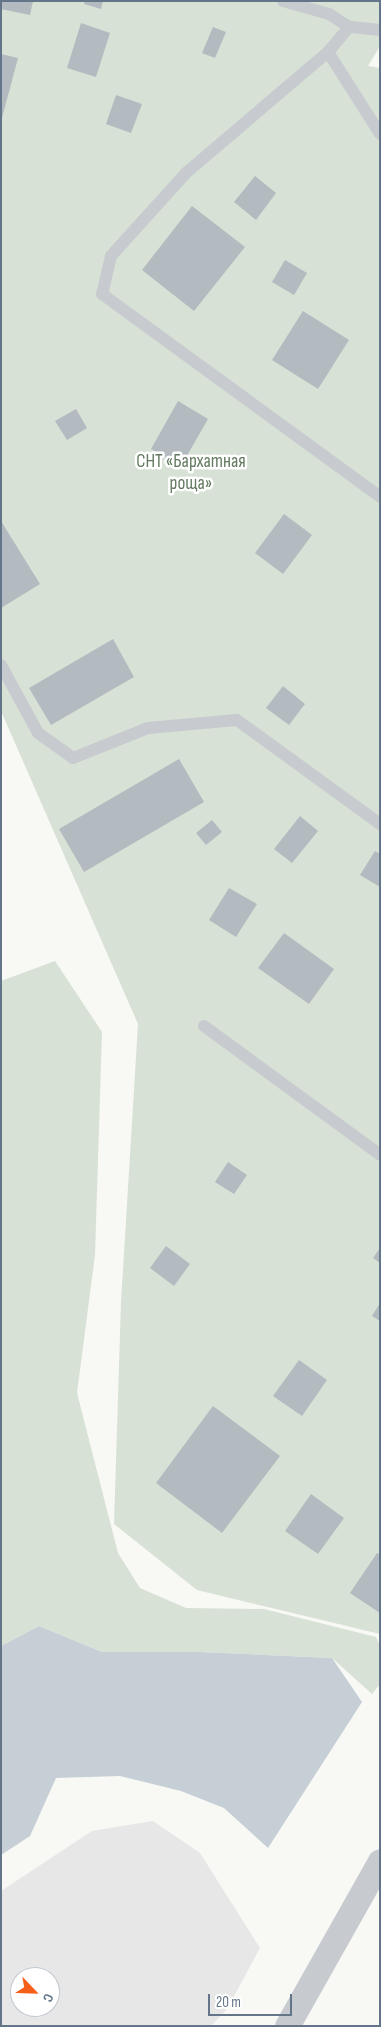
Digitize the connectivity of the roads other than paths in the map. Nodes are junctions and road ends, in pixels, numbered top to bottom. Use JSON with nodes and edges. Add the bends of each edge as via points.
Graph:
{"nodes":[{"id":1,"x":283,"y":1,"type":"edge"},
{"id":2,"x":349,"y":27,"type":"junction"},
{"id":3,"x":380,"y":30,"type":"edge"},
{"id":4,"x":328,"y":52,"type":"junction"},
{"id":5,"x":380,"y":134,"type":"edge"},
{"id":6,"x":380,"y":497,"type":"edge"},
{"id":7,"x":1,"y":665,"type":"edge"},
{"id":8,"x":380,"y":824,"type":"edge"},
{"id":9,"x":204,"y":1026,"type":"dead end"},
{"id":10,"x":380,"y":1154,"type":"edge"},
{"id":11,"x":380,"y":1861,"type":"edge"},
{"id":12,"x":287,"y":2026,"type":"edge"}],
"edges":[{"from":1,"to":2,"type":"lane","via":[[329,14]]},
{"from":2,"to":3,"type":"lane"},
{"from":2,"to":4,"type":"lane"},
{"from":4,"to":5,"type":"lane"},
{"from":4,"to":6,"type":"lane","via":[[186,173],[111,256],[102,294]]},
{"from":7,"to":8,"type":"lane","via":[[38,733],[74,758],[148,728],[237,720]]},
{"from":9,"to":10,"type":"lane"},
{"from":11,"to":12,"type":"street"}]}
